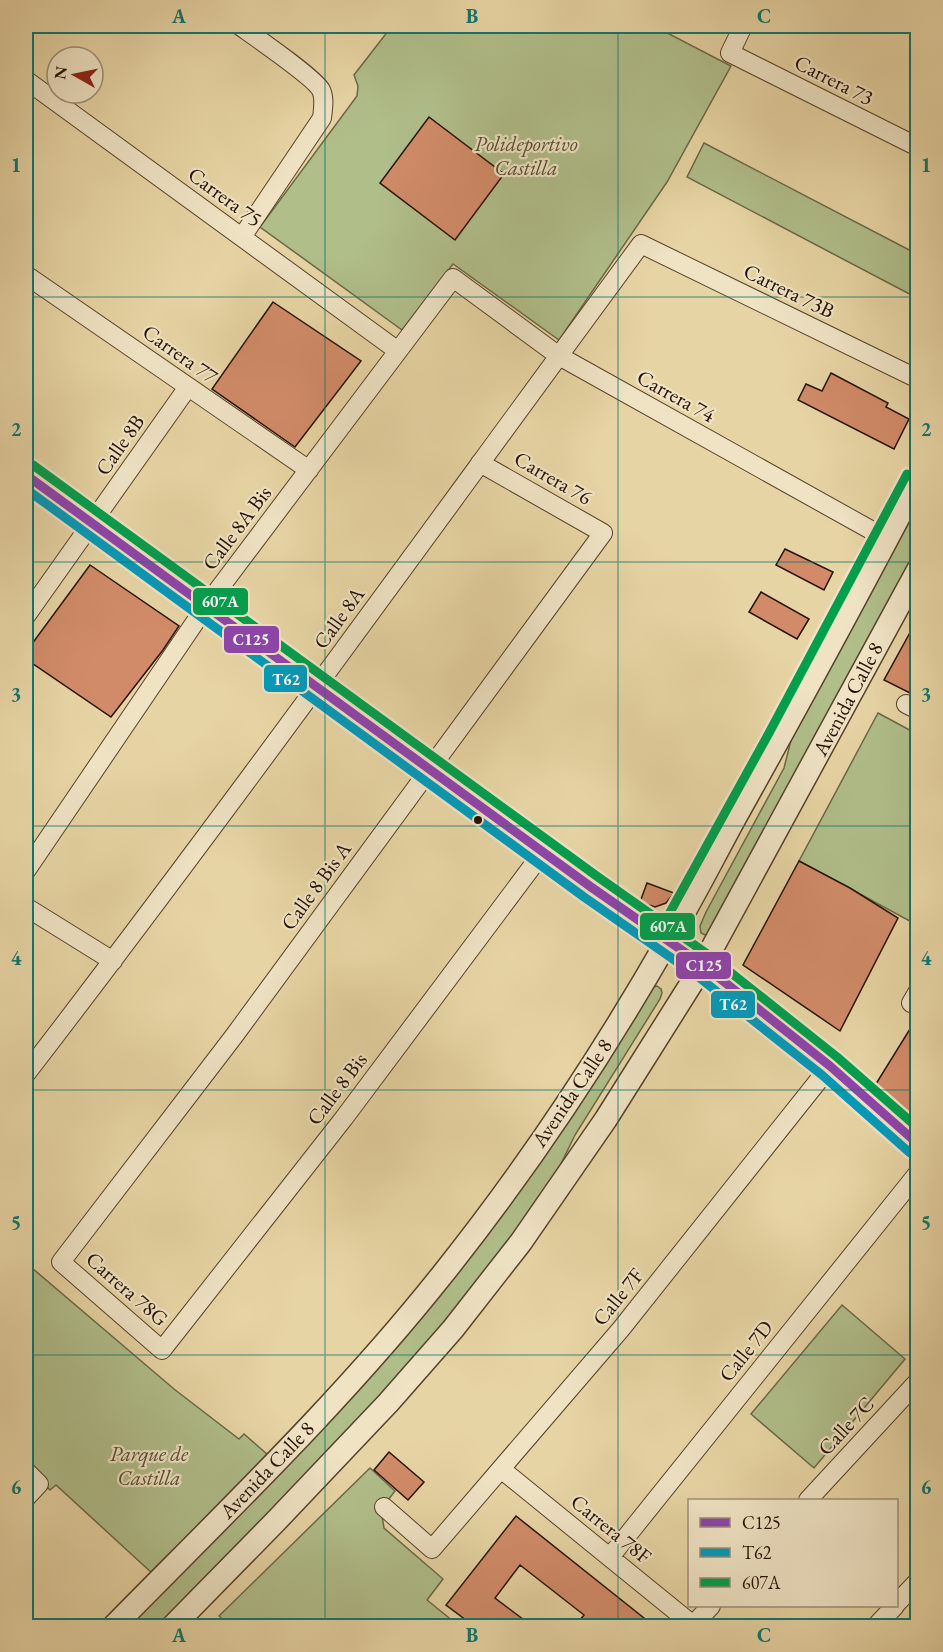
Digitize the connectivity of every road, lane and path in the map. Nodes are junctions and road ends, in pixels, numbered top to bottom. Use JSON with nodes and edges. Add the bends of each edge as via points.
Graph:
{"nodes":[{"id":1,"x":240,"y":26,"type":"edge"},
{"id":2,"x":743,"y":26,"type":"edge"},
{"id":3,"x":26,"y":80,"type":"edge"},
{"id":4,"x":918,"y":147,"type":"edge"},
{"id":5,"x":242,"y":237,"type":"junction"},
{"id":6,"x":641,"y":244,"type":"joint"},
{"id":7,"x":26,"y":275,"type":"edge"},
{"id":8,"x":453,"y":278,"type":"joint"},
{"id":9,"x":399,"y":351,"type":"junction"},
{"id":10,"x":559,"y":356,"type":"junction"},
{"id":11,"x":918,"y":379,"type":"edge"},
{"id":12,"x":188,"y":387,"type":"junction"},
{"id":13,"x":480,"y":463,"type":"junction"},
{"id":14,"x":309,"y":470,"type":"junction"},
{"id":15,"x":26,"y":475,"type":"edge"},
{"id":16,"x":918,"y":480,"type":"edge"},
{"id":17,"x":91,"y":523,"type":"junction"},
{"id":18,"x":603,"y":533,"type":"joint"},
{"id":19,"x":887,"y":539,"type":"junction"},
{"id":20,"x":918,"y":570,"type":"edge"},
{"id":21,"x":206,"y":606,"type":"junction"},
{"id":22,"x":26,"y":616,"type":"edge"},
{"id":23,"x":316,"y":687,"type":"junction"},
{"id":24,"x":429,"y":769,"type":"junction"},
{"id":25,"x":543,"y":852,"type":"junction"},
{"id":26,"x":26,"y":871,"type":"edge"},
{"id":27,"x":26,"y":907,"type":"edge"},
{"id":28,"x":668,"y":940,"type":"junction"},
{"id":29,"x":113,"y":961,"type":"junction"},
{"id":30,"x":703,"y":965,"type":"junction"},
{"id":31,"x":830,"y":1066,"type":"junction"},
{"id":32,"x":26,"y":1074,"type":"edge"},
{"id":33,"x":918,"y":1144,"type":"edge"},
{"id":34,"x":918,"y":1173,"type":"edge"},
{"id":35,"x":61,"y":1262,"type":"joint"},
{"id":36,"x":162,"y":1350,"type":"joint"},
{"id":37,"x":918,"y":1381,"type":"edge"},
{"id":38,"x":501,"y":1469,"type":"junction"},
{"id":39,"x":26,"y":1471,"type":"edge"},
{"id":40,"x":26,"y":1498,"type":"edge"},
{"id":41,"x":809,"y":1499,"type":"edge"},
{"id":42,"x":384,"y":1506,"type":"dead end"},
{"id":43,"x":610,"y":1557,"type":"junction"},
{"id":44,"x":918,"y":1581,"type":"edge"},
{"id":45,"x":898,"y":1603,"type":"edge"},
{"id":46,"x":709,"y":1607,"type":"edge"},
{"id":47,"x":894,"y":1607,"type":"edge"},
{"id":48,"x":114,"y":1626,"type":"edge"},
{"id":49,"x":173,"y":1626,"type":"edge"},
{"id":50,"x":693,"y":1626,"type":"edge"},
{"id":51,"x":876,"y":1626,"type":"edge"}],
"edges":[{"from":1,"to":5,"type":"street","via":[[321,89],[323,103],[322,118]]},
{"from":2,"to":4,"type":"street","name":"Carrera 73","via":[[730,52]]},
{"from":3,"to":5,"type":"street","name":"Carrera 75"},
{"from":5,"to":9,"type":"street","name":"Carrera 75"},
{"from":6,"to":10,"type":"street","name":"Calle 8A"},
{"from":6,"to":11,"type":"street","name":"Carrera 73B"},
{"from":7,"to":12,"type":"street","name":"Carrera 77"},
{"from":8,"to":9,"type":"street","name":"Calle 8A Bis"},
{"from":8,"to":10,"type":"street","name":"Carrera 74"},
{"from":9,"to":14,"type":"street","name":"Calle 8A Bis"},
{"from":10,"to":13,"type":"street","name":"Calle 8A"},
{"from":10,"to":19,"type":"street","name":"Carrera 74"},
{"from":12,"to":14,"type":"street","name":"Carrera 77"},
{"from":12,"to":17,"type":"street","name":"Calle 8B"},
{"from":13,"to":18,"type":"street","name":"Carrera 76"},
{"from":13,"to":23,"type":"street","name":"Calle 8A"},
{"from":14,"to":21,"type":"street","name":"Calle 8A Bis"},
{"from":15,"to":17,"type":"street"},
{"from":16,"to":19,"type":"street","name":"Avenida Calle 8"},
{"from":17,"to":21,"type":"street"},
{"from":17,"to":22,"type":"street","name":"Calle 8B"},
{"from":18,"to":24,"type":"street","name":"Calle 8 Bis A"},
{"from":19,"to":28,"type":"street","name":"Avenida Calle 8"},
{"from":20,"to":30,"type":"street","name":"Avenida Calle 8"},
{"from":21,"to":23,"type":"street"},
{"from":21,"to":26,"type":"street","name":"Calle 8A Bis"},
{"from":23,"to":24,"type":"street"},
{"from":23,"to":29,"type":"street","name":"Calle 8A"},
{"from":24,"to":25,"type":"street"},
{"from":24,"to":35,"type":"street","name":"Calle 8 Bis A","via":[[234,1036]]},
{"from":25,"to":28,"type":"street"},
{"from":25,"to":36,"type":"street","name":"Calle 8 Bis","via":[[344,1118]]},
{"from":27,"to":29,"type":"street"},
{"from":28,"to":30,"type":"street"},
{"from":28,"to":48,"type":"street","name":"Avenida Calle 8","via":[[559,1114],[438,1281],[345,1389]]},
{"from":29,"to":32,"type":"street","name":"Calle 8A"},
{"from":30,"to":31,"type":"street"},
{"from":30,"to":49,"type":"street","name":"Avenida Calle 8","via":[[606,1119],[482,1293],[388,1403]]},
{"from":31,"to":33,"type":"street"},
{"from":31,"to":38,"type":"street","name":"Calle 7F","via":[[621,1329]]},
{"from":34,"to":43,"type":"street","name":"Calle 7D"},
{"from":35,"to":36,"type":"street","name":"Carrera 78G"},
{"from":37,"to":41,"type":"street","name":"Calle 7C"},
{"from":38,"to":42,"type":"street","name":"Calle 7F","via":[[432,1549]]},
{"from":38,"to":43,"type":"street","name":"Carrera 78F"},
{"from":39,"to":40,"type":"street","via":[[39,1484]]},
{"from":43,"to":50,"type":"street","name":"Carrera 78F"},
{"from":44,"to":45,"type":"street"},
{"from":46,"to":50,"type":"street"},
{"from":47,"to":51,"type":"street"}]}
